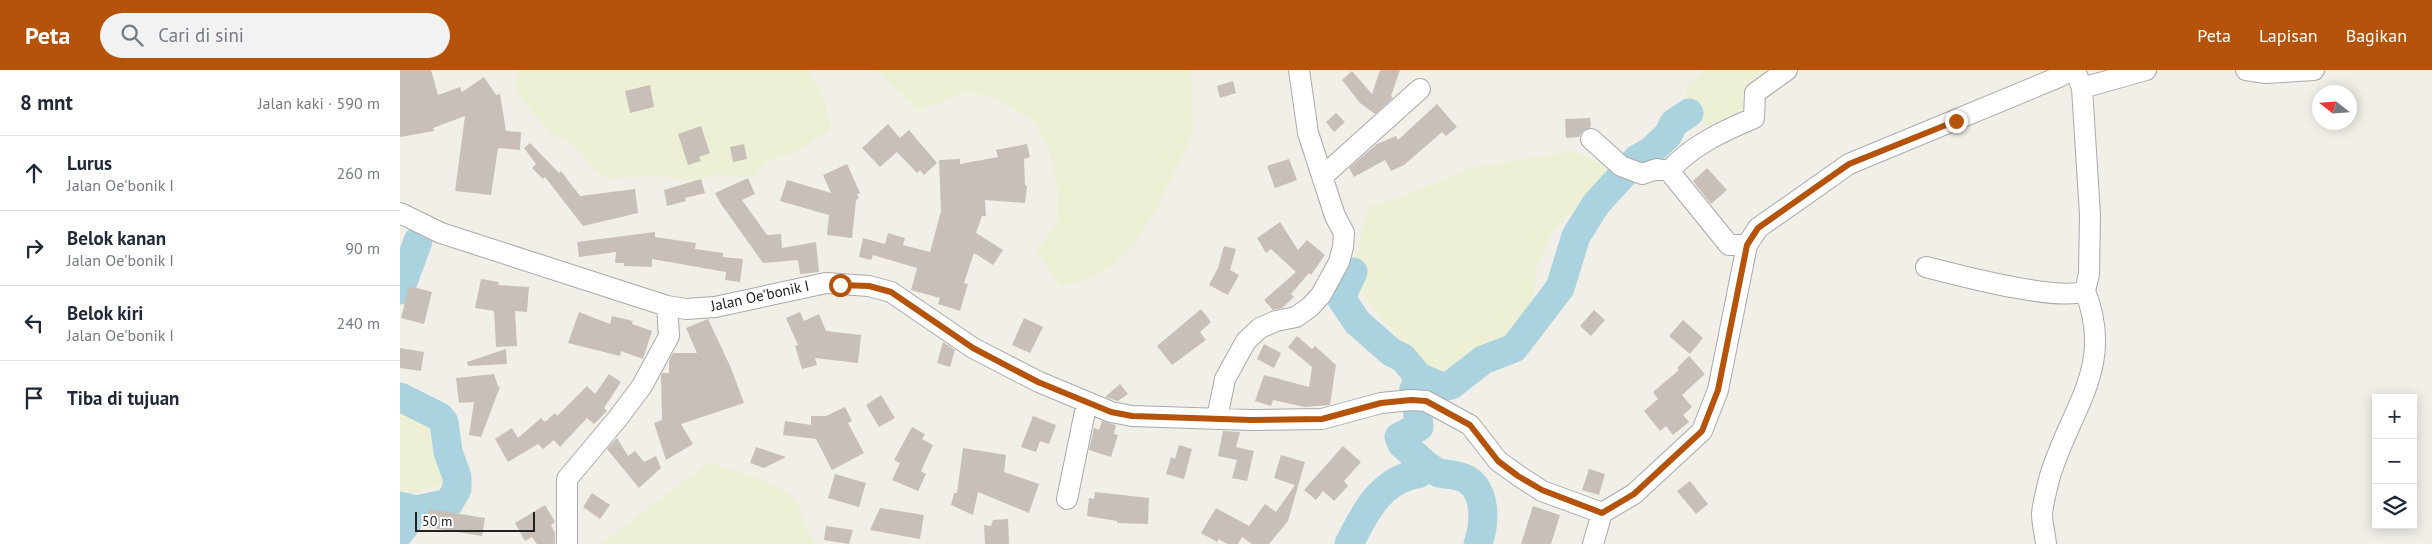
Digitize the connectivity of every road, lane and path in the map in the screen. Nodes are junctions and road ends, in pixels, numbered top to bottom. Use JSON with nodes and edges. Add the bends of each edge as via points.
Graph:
{"nodes":[{"id":1,"x":1299,"y":70,"type":"edge"},
{"id":2,"x":1786,"y":70,"type":"edge"},
{"id":3,"x":2069,"y":70,"type":"edge"},
{"id":4,"x":2146,"y":70,"type":"edge"},
{"id":5,"x":2246,"y":70,"type":"edge"},
{"id":6,"x":2314,"y":70,"type":"edge"},
{"id":7,"x":2078,"y":79,"type":"edge"},
{"id":8,"x":1420,"y":89,"type":"dead end"},
{"id":9,"x":1591,"y":139,"type":"dead end"},
{"id":10,"x":1669,"y":171,"type":"junction"},
{"id":11,"x":1322,"y":176,"type":"junction"},
{"id":12,"x":400,"y":213,"type":"edge"},
{"id":13,"x":1747,"y":245,"type":"junction"},
{"id":14,"x":1926,"y":267,"type":"dead end"},
{"id":15,"x":2084,"y":291,"type":"junction"},
{"id":16,"x":667,"y":306,"type":"junction"},
{"id":17,"x":1088,"y":402,"type":"junction"},
{"id":18,"x":1217,"y":418,"type":"junction"},
{"id":19,"x":1067,"y":499,"type":"dead end"},
{"id":20,"x":1602,"y":513,"type":"junction"},
{"id":21,"x":568,"y":544,"type":"edge"},
{"id":22,"x":1593,"y":544,"type":"edge"},
{"id":23,"x":2046,"y":544,"type":"edge"}],
"edges":[{"from":1,"to":11,"type":"street","via":[[1308,133]]},
{"from":2,"to":10,"type":"street","via":[[1755,93],[1754,118],[1682,156]]},
{"from":3,"to":13,"type":"street","via":[[2060,77],[1849,164],[1758,228]]},
{"from":4,"to":7,"type":"street"},
{"from":5,"to":6,"type":"street","via":[[2266,73]]},
{"from":7,"to":15,"type":"street","via":[[2090,215],[2089,274]]},
{"from":8,"to":11,"type":"street"},
{"from":9,"to":10,"type":"street","via":[[1621,166],[1642,174],[1657,169]]},
{"from":10,"to":13,"type":"street","via":[[1729,245]]},
{"from":11,"to":18,"type":"street","via":[[1344,233],[1339,262],[1321,295],[1310,307],[1296,317],[1260,328],[1246,341],[1225,379]]},
{"from":12,"to":16,"type":"street","name":"Jalan Oe'bonik I","via":[[441,233]]},
{"from":13,"to":20,"type":"street","via":[[1718,390],[1702,431],[1634,494]]},
{"from":14,"to":15,"type":"street","via":[[2011,287],[2063,294]]},
{"from":15,"to":23,"type":"street","via":[[2096,333],[2094,363],[2090,381],[2048,484],[2042,513]]},
{"from":16,"to":17,"type":"street","name":"Jalan Oe'bonik I","via":[[686,309],[714,307],[826,283],[869,286],[891,292],[973,348],[1038,382]]},
{"from":16,"to":21,"type":"street","via":[[669,336],[642,386],[567,479]]},
{"from":17,"to":18,"type":"street","name":"Jalan Oe'bonik I","via":[[1111,412],[1132,416]]},
{"from":17,"to":19,"type":"street"},
{"from":18,"to":20,"type":"street","name":"Jalan Oe'bonik I","via":[[1322,419],[1381,403],[1418,400],[1470,425],[1498,461],[1518,476],[1542,490]]},
{"from":20,"to":22,"type":"street"}]}
